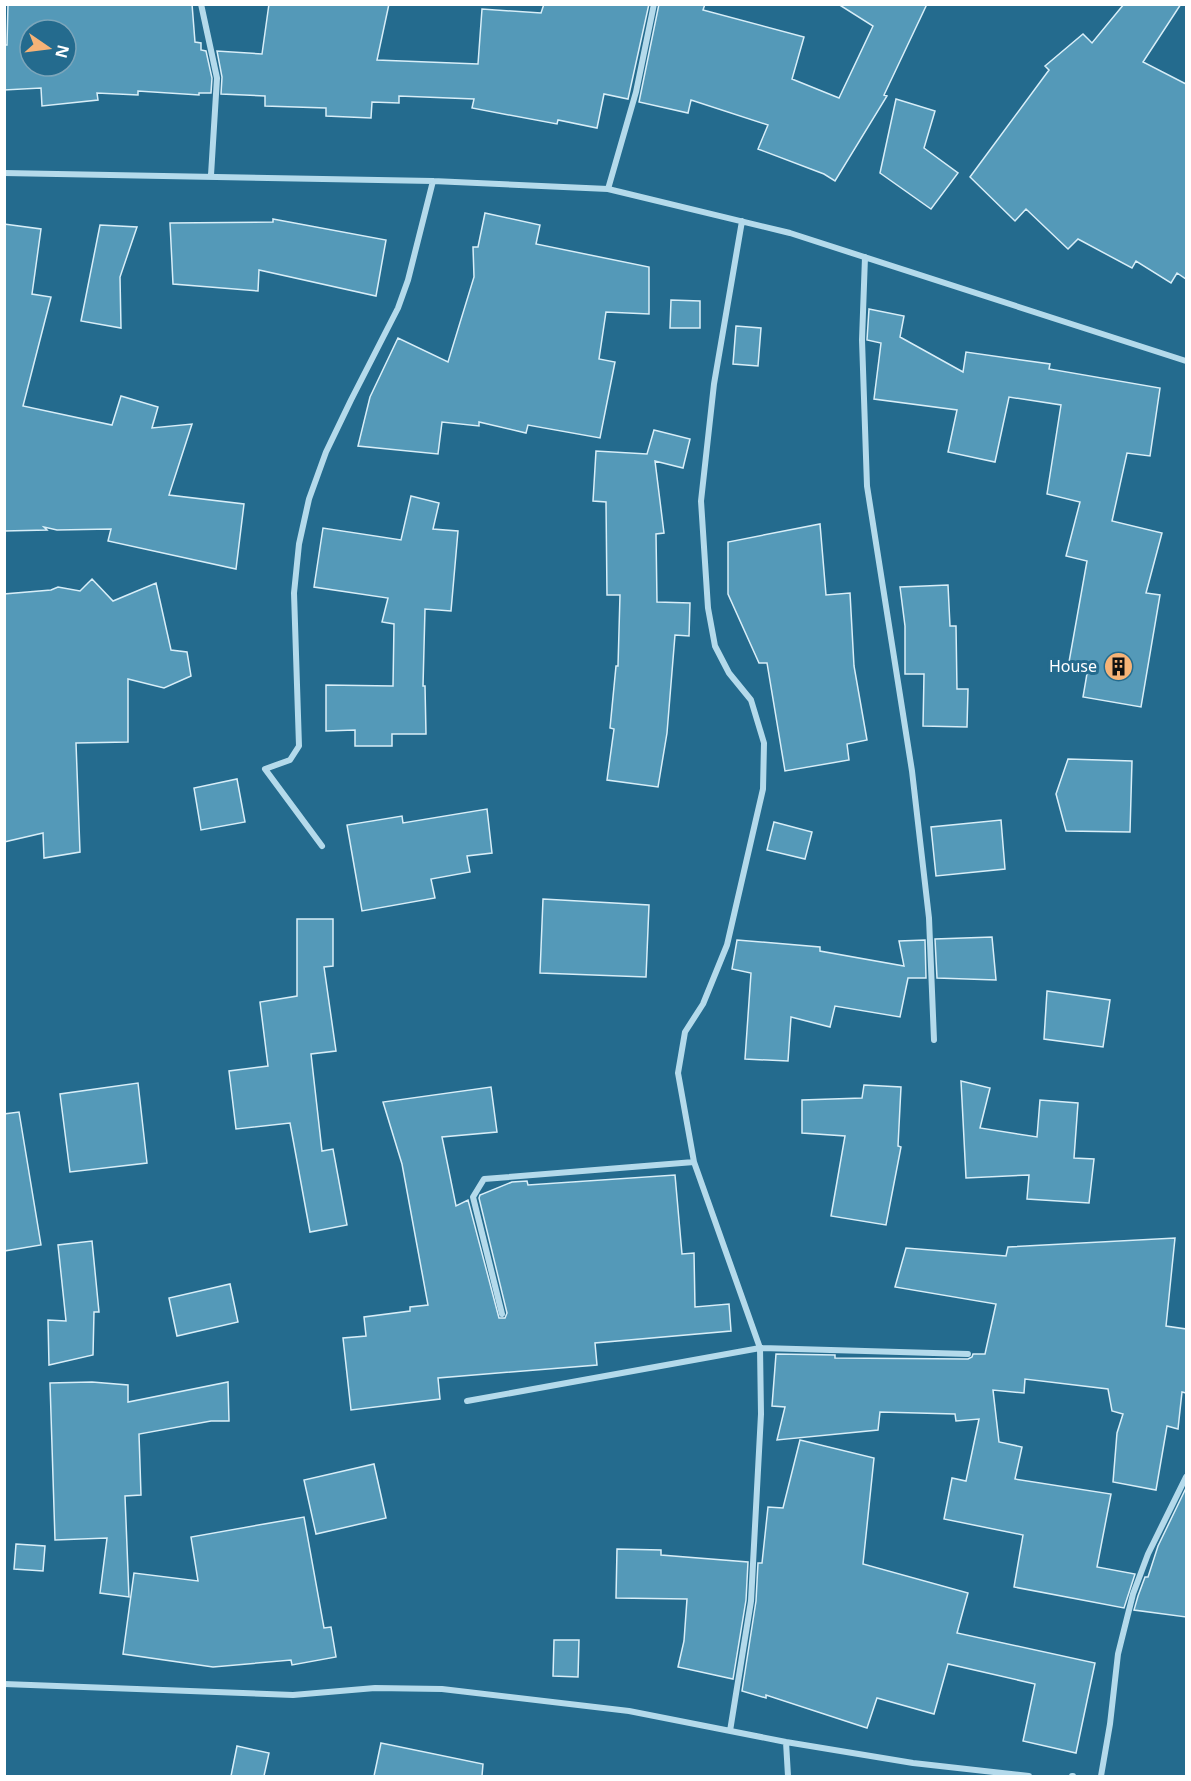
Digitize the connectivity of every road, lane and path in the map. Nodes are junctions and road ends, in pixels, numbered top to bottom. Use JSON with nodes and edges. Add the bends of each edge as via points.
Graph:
{"nodes":[{"id":1,"x":201,"y":4,"type":"edge"},
{"id":2,"x":654,"y":4,"type":"edge"},
{"id":3,"x":4,"y":173,"type":"edge"},
{"id":4,"x":211,"y":175,"type":"junction"},
{"id":5,"x":433,"y":181,"type":"junction"},
{"id":6,"x":608,"y":189,"type":"junction"},
{"id":7,"x":742,"y":222,"type":"junction"},
{"id":8,"x":866,"y":257,"type":"junction"},
{"id":9,"x":1186,"y":361,"type":"edge"},
{"id":10,"x":322,"y":846,"type":"dead end"},
{"id":11,"x":934,"y":1040,"type":"dead end"},
{"id":12,"x":694,"y":1162,"type":"junction"},
{"id":13,"x":502,"y":1314,"type":"dead end"},
{"id":14,"x":760,"y":1348,"type":"junction"},
{"id":15,"x":968,"y":1354,"type":"dead end"},
{"id":16,"x":466,"y":1401,"type":"dead end"},
{"id":17,"x":1186,"y":1477,"type":"edge"},
{"id":18,"x":4,"y":1684,"type":"edge"},
{"id":19,"x":730,"y":1731,"type":"junction"},
{"id":20,"x":786,"y":1742,"type":"junction"},
{"id":21,"x":788,"y":1776,"type":"edge"},
{"id":22,"x":1029,"y":1776,"type":"edge"},
{"id":23,"x":1101,"y":1776,"type":"edge"}],
"edges":[{"from":1,"to":4,"type":"street","via":[[217,78]]},
{"from":2,"to":6,"type":"street","via":[[636,92]]},
{"from":3,"to":4,"type":"street"},
{"from":4,"to":5,"type":"street"},
{"from":5,"to":6,"type":"street"},
{"from":5,"to":10,"type":"street","via":[[398,308],[326,452],[309,499],[299,544],[294,593],[299,746],[290,760],[265,769]]},
{"from":6,"to":7,"type":"street"},
{"from":7,"to":8,"type":"street"},
{"from":7,"to":12,"type":"street","via":[[714,384],[701,501],[708,608],[715,646],[729,673],[751,700],[764,742],[763,789],[727,945],[703,1004],[685,1032],[678,1073]]},
{"from":8,"to":9,"type":"street"},
{"from":8,"to":11,"type":"street","via":[[862,340],[867,486],[912,771],[929,918]]},
{"from":12,"to":13,"type":"street","via":[[484,1179],[473,1197]]},
{"from":12,"to":14,"type":"street"},
{"from":14,"to":15,"type":"street"},
{"from":14,"to":16,"type":"street"},
{"from":14,"to":19,"type":"street","via":[[761,1414],[752,1602]]},
{"from":17,"to":23,"type":"street","via":[[1133,1594],[1118,1654]]},
{"from":18,"to":19,"type":"street","via":[[293,1695],[375,1688],[442,1689],[629,1711]]},
{"from":19,"to":20,"type":"street"},
{"from":20,"to":21,"type":"street"},
{"from":20,"to":22,"type":"street","via":[[913,1763]]}]}
